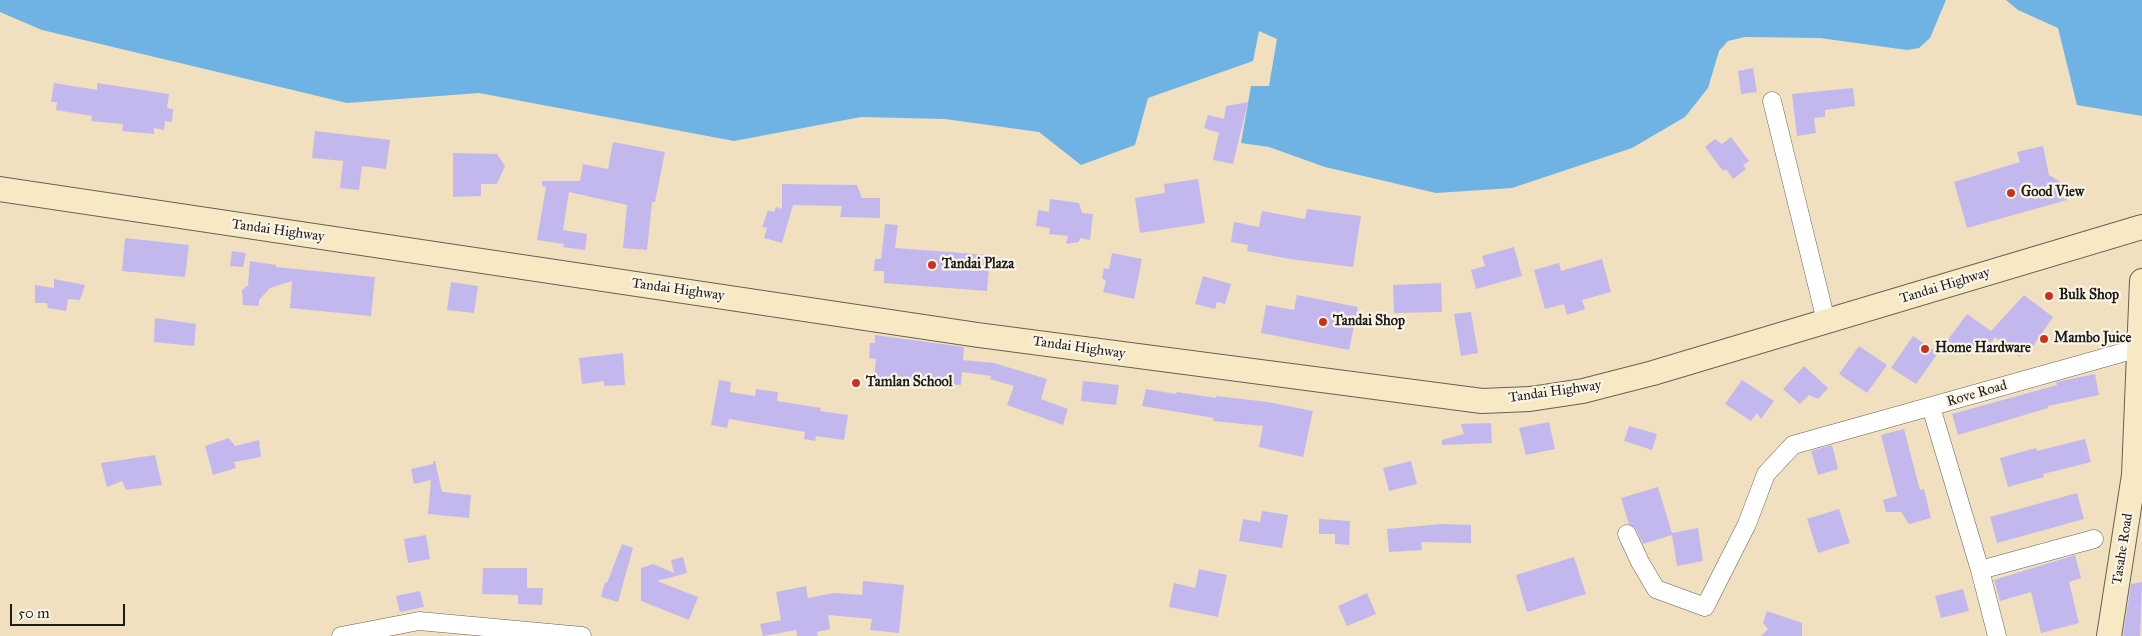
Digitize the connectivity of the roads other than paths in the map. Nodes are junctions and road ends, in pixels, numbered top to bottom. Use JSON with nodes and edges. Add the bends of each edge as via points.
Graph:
{"nodes":[{"id":1,"x":1772,"y":101,"type":"dead end"},
{"id":2,"x":0,"y":189,"type":"edge"},
{"id":3,"x":2142,"y":227,"type":"edge"},
{"id":4,"x":2142,"y":281,"type":"edge"},
{"id":5,"x":1826,"y":321,"type":"junction"},
{"id":6,"x":2139,"y":348,"type":"junction"},
{"id":7,"x":1931,"y":407,"type":"junction"},
{"id":8,"x":2138,"y":475,"type":"edge"},
{"id":9,"x":1627,"y":534,"type":"dead end"},
{"id":10,"x":2094,"y":539,"type":"dead end"},
{"id":11,"x":1982,"y":574,"type":"junction"},
{"id":12,"x":342,"y":636,"type":"edge"},
{"id":13,"x":582,"y":636,"type":"edge"},
{"id":14,"x":1997,"y":636,"type":"edge"},
{"id":15,"x":2109,"y":636,"type":"edge"}],
"edges":[{"from":1,"to":5,"type":"street"},
{"from":2,"to":5,"type":"main road","name":"Tandai Highway","via":[[968,333],[1482,401],[1530,399],[1583,391]]},
{"from":3,"to":5,"type":"main road","name":"Tandai Highway"},
{"from":4,"to":6,"type":"main road","name":"Tasahe Road"},
{"from":6,"to":7,"type":"street","name":"Rove Road"},
{"from":6,"to":8,"type":"main road","name":"Tasahe Road"},
{"from":7,"to":9,"type":"street","via":[[1793,445],[1766,474],[1746,524],[1705,607],[1656,590]]},
{"from":7,"to":11,"type":"street","name":"Rove Road"},
{"from":8,"to":15,"type":"main road","name":"Tasahe Road"},
{"from":10,"to":11,"type":"street"},
{"from":11,"to":14,"type":"street","name":"Rove Road"},
{"from":12,"to":13,"type":"street","via":[[419,621]]}]}
